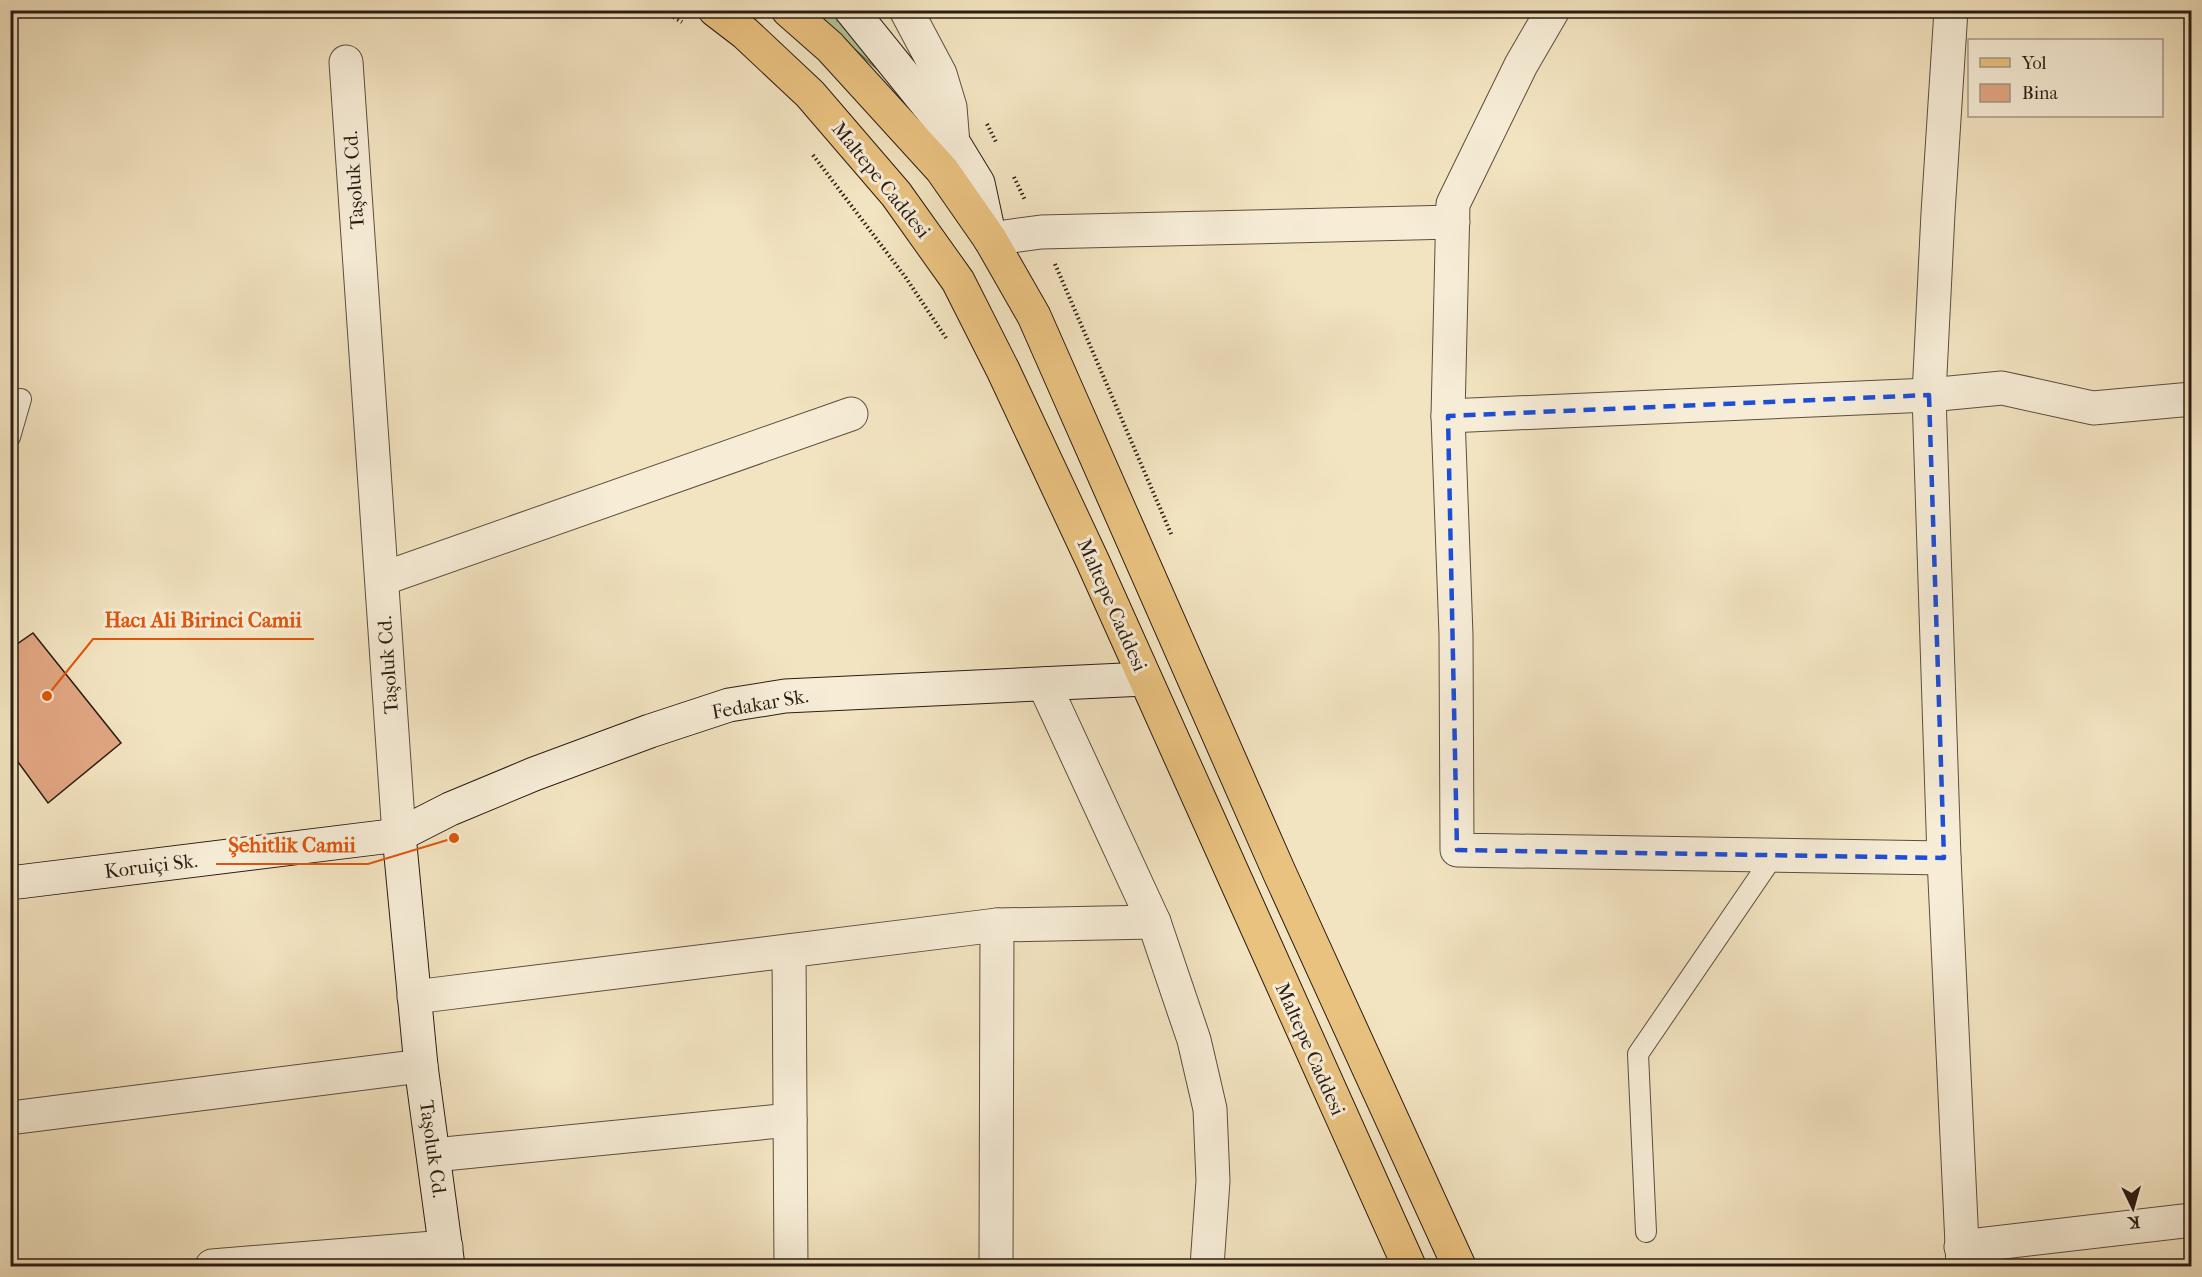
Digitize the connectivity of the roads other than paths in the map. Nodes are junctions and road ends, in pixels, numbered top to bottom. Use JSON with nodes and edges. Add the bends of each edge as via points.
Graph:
{"nodes":[{"id":1,"x":788,"y":10,"type":"edge"},
{"id":2,"x":850,"y":10,"type":"edge"},
{"id":3,"x":906,"y":10,"type":"edge"},
{"id":4,"x":1553,"y":10,"type":"edge"},
{"id":5,"x":1952,"y":10,"type":"edge"},
{"id":6,"x":700,"y":17,"type":"edge"},
{"id":7,"x":346,"y":62,"type":"dead end"},
{"id":8,"x":953,"y":144,"type":"junction"},
{"id":9,"x":1453,"y":222,"type":"junction"},
{"id":10,"x":990,"y":239,"type":"junction"},
{"id":11,"x":1929,"y":395,"type":"junction"},
{"id":12,"x":21,"y":399,"type":"dead end"},
{"id":13,"x":2192,"y":399,"type":"edge"},
{"id":14,"x":851,"y":414,"type":"dead end"},
{"id":15,"x":1448,"y":416,"type":"junction"},
{"id":16,"x":10,"y":437,"type":"edge"},
{"id":17,"x":382,"y":579,"type":"junction"},
{"id":18,"x":1145,"y":679,"type":"junction"},
{"id":19,"x":1044,"y":684,"type":"junction"},
{"id":20,"x":399,"y":835,"type":"junction"},
{"id":21,"x":1774,"y":855,"type":"junction"},
{"id":22,"x":1944,"y":858,"type":"junction"},
{"id":23,"x":10,"y":883,"type":"edge"},
{"id":24,"x":1154,"y":922,"type":"junction"},
{"id":25,"x":997,"y":925,"type":"junction"},
{"id":26,"x":789,"y":951,"type":"junction"},
{"id":27,"x":414,"y":997,"type":"junction"},
{"id":28,"x":422,"y":1066,"type":"junction"},
{"id":29,"x":10,"y":1118,"type":"edge"},
{"id":30,"x":790,"y":1120,"type":"junction"},
{"id":31,"x":434,"y":1155,"type":"junction"},
{"id":32,"x":2192,"y":1220,"type":"edge"},
{"id":33,"x":1646,"y":1232,"type":"dead end"},
{"id":34,"x":447,"y":1257,"type":"edge"},
{"id":35,"x":1962,"y":1257,"type":"edge"},
{"id":36,"x":212,"y":1266,"type":"edge"},
{"id":37,"x":791,"y":1266,"type":"edge"},
{"id":38,"x":996,"y":1266,"type":"edge"},
{"id":39,"x":1207,"y":1266,"type":"edge"},
{"id":40,"x":1409,"y":1266,"type":"edge"},
{"id":41,"x":1459,"y":1266,"type":"edge"}],
"edges":[{"from":1,"to":10,"type":"main road","via":[[830,47],[942,170]]},
{"from":2,"to":8,"type":"street","via":[[939,119]]},
{"from":3,"to":8,"type":"street","via":[[940,74],[950,107]]},
{"from":4,"to":9,"type":"street","via":[[1521,65],[1453,204]]},
{"from":5,"to":11,"type":"street"},
{"from":6,"to":18,"type":"main road","name":"Maltepe Caddesi","via":[[745,33],[810,94],[896,194],[958,281]]},
{"from":7,"to":17,"type":"street","name":"Taşoluk Cd."},
{"from":8,"to":10,"type":"street","via":[[978,183]]},
{"from":9,"to":10,"type":"street","via":[[1041,232]]},
{"from":9,"to":15,"type":"street"},
{"from":10,"to":41,"type":"main road","via":[[1034,316],[1275,864]]},
{"from":11,"to":13,"type":"street","via":[[2002,388],[2093,408]]},
{"from":11,"to":15,"type":"street"},
{"from":11,"to":22,"type":"street"},
{"from":12,"to":16,"type":"lane"},
{"from":14,"to":17,"type":"street"},
{"from":15,"to":21,"type":"street","via":[[1456,636],[1457,850]]},
{"from":17,"to":20,"type":"street","name":"Taşoluk Cd."},
{"from":18,"to":19,"type":"street","name":"Fedakar Sk."},
{"from":18,"to":40,"type":"main road","name":"Maltepe Caddesi"},
{"from":19,"to":20,"type":"street","name":"Fedakar Sk.","via":[[785,696],[729,705],[534,774]]},
{"from":19,"to":24,"type":"street"},
{"from":20,"to":23,"type":"street","name":"Koruiçi Sk."},
{"from":20,"to":27,"type":"street","name":"Taşoluk Cd."},
{"from":21,"to":22,"type":"street"},
{"from":21,"to":33,"type":"lane","via":[[1638,1054]]},
{"from":22,"to":35,"type":"street"},
{"from":24,"to":25,"type":"street"},
{"from":24,"to":39,"type":"street","via":[[1194,1040],[1210,1109],[1213,1181]]},
{"from":25,"to":26,"type":"street"},
{"from":25,"to":38,"type":"street"},
{"from":26,"to":27,"type":"street"},
{"from":26,"to":30,"type":"street"},
{"from":27,"to":28,"type":"street","name":"Taşoluk Cd."},
{"from":28,"to":29,"type":"street"},
{"from":28,"to":31,"type":"street","name":"Taşoluk Cd."},
{"from":30,"to":31,"type":"street"},
{"from":30,"to":37,"type":"street"},
{"from":31,"to":34,"type":"street","name":"Taşoluk Cd."},
{"from":32,"to":35,"type":"street"},
{"from":34,"to":36,"type":"street"}]}
